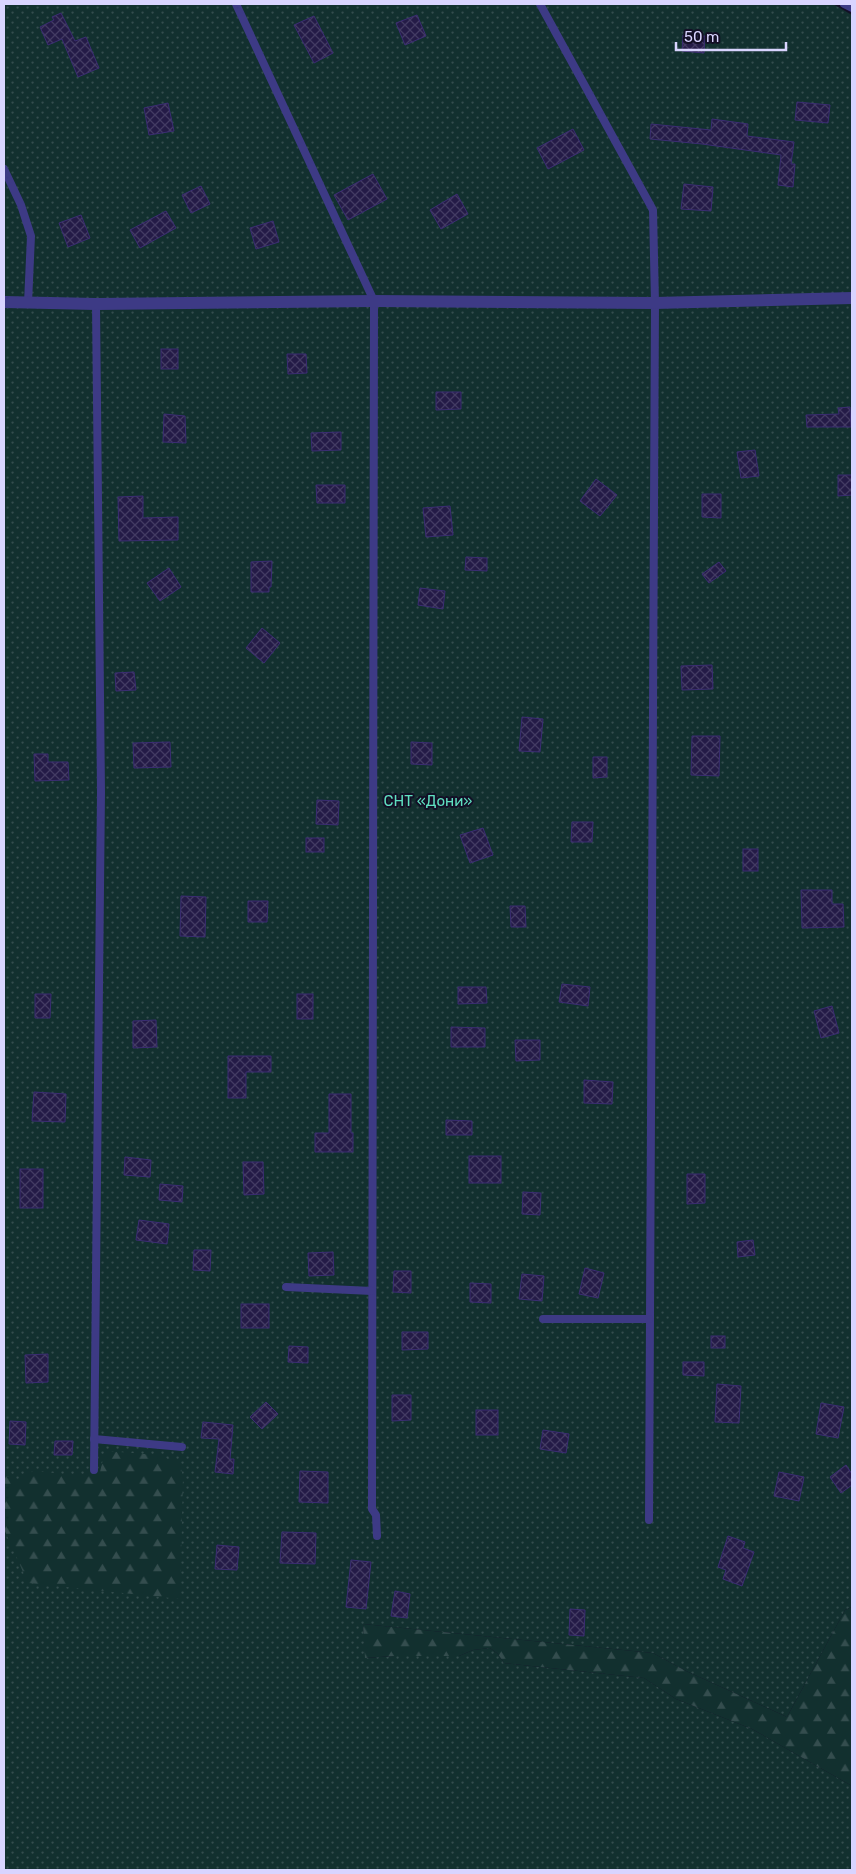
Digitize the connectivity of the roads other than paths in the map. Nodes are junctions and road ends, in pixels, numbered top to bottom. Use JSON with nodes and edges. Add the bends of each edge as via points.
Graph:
{"nodes":[{"id":1,"x":236,"y":4,"type":"edge"},
{"id":2,"x":540,"y":4,"type":"edge"},
{"id":3,"x":844,"y":4,"type":"edge"},
{"id":4,"x":852,"y":8,"type":"edge"},
{"id":5,"x":4,"y":169,"type":"edge"},
{"id":6,"x":852,"y":298,"type":"edge"},
{"id":7,"x":374,"y":301,"type":"junction"},
{"id":8,"x":4,"y":302,"type":"edge"},
{"id":9,"x":28,"y":303,"type":"junction"},
{"id":10,"x":96,"y":304,"type":"junction"},
{"id":11,"x":655,"y":304,"type":"junction"},
{"id":12,"x":286,"y":1287,"type":"dead end"},
{"id":13,"x":372,"y":1291,"type":"junction"},
{"id":14,"x":543,"y":1319,"type":"dead end"},
{"id":15,"x":649,"y":1319,"type":"junction"},
{"id":16,"x":94,"y":1439,"type":"junction"},
{"id":17,"x":182,"y":1446,"type":"dead end"},
{"id":18,"x":94,"y":1470,"type":"dead end"},
{"id":19,"x":648,"y":1520,"type":"dead end"},
{"id":20,"x":377,"y":1536,"type":"dead end"}],
"edges":[{"from":1,"to":7,"type":"lane"},
{"from":2,"to":11,"type":"lane","via":[[653,210]]},
{"from":3,"to":4,"type":"lane"},
{"from":5,"to":9,"type":"lane","via":[[32,236]]},
{"from":6,"to":11,"type":"street"},
{"from":7,"to":10,"type":"street"},
{"from":7,"to":11,"type":"street"},
{"from":7,"to":13,"type":"lane"},
{"from":8,"to":9,"type":"street"},
{"from":9,"to":10,"type":"street"},
{"from":10,"to":16,"type":"lane","via":[[101,792]]},
{"from":11,"to":15,"type":"lane"},
{"from":12,"to":13,"type":"lane"},
{"from":13,"to":20,"type":"lane","via":[[372,1508],[376,1515]]},
{"from":14,"to":15,"type":"lane"},
{"from":15,"to":19,"type":"lane"},
{"from":16,"to":17,"type":"lane"},
{"from":16,"to":18,"type":"lane"}]}
